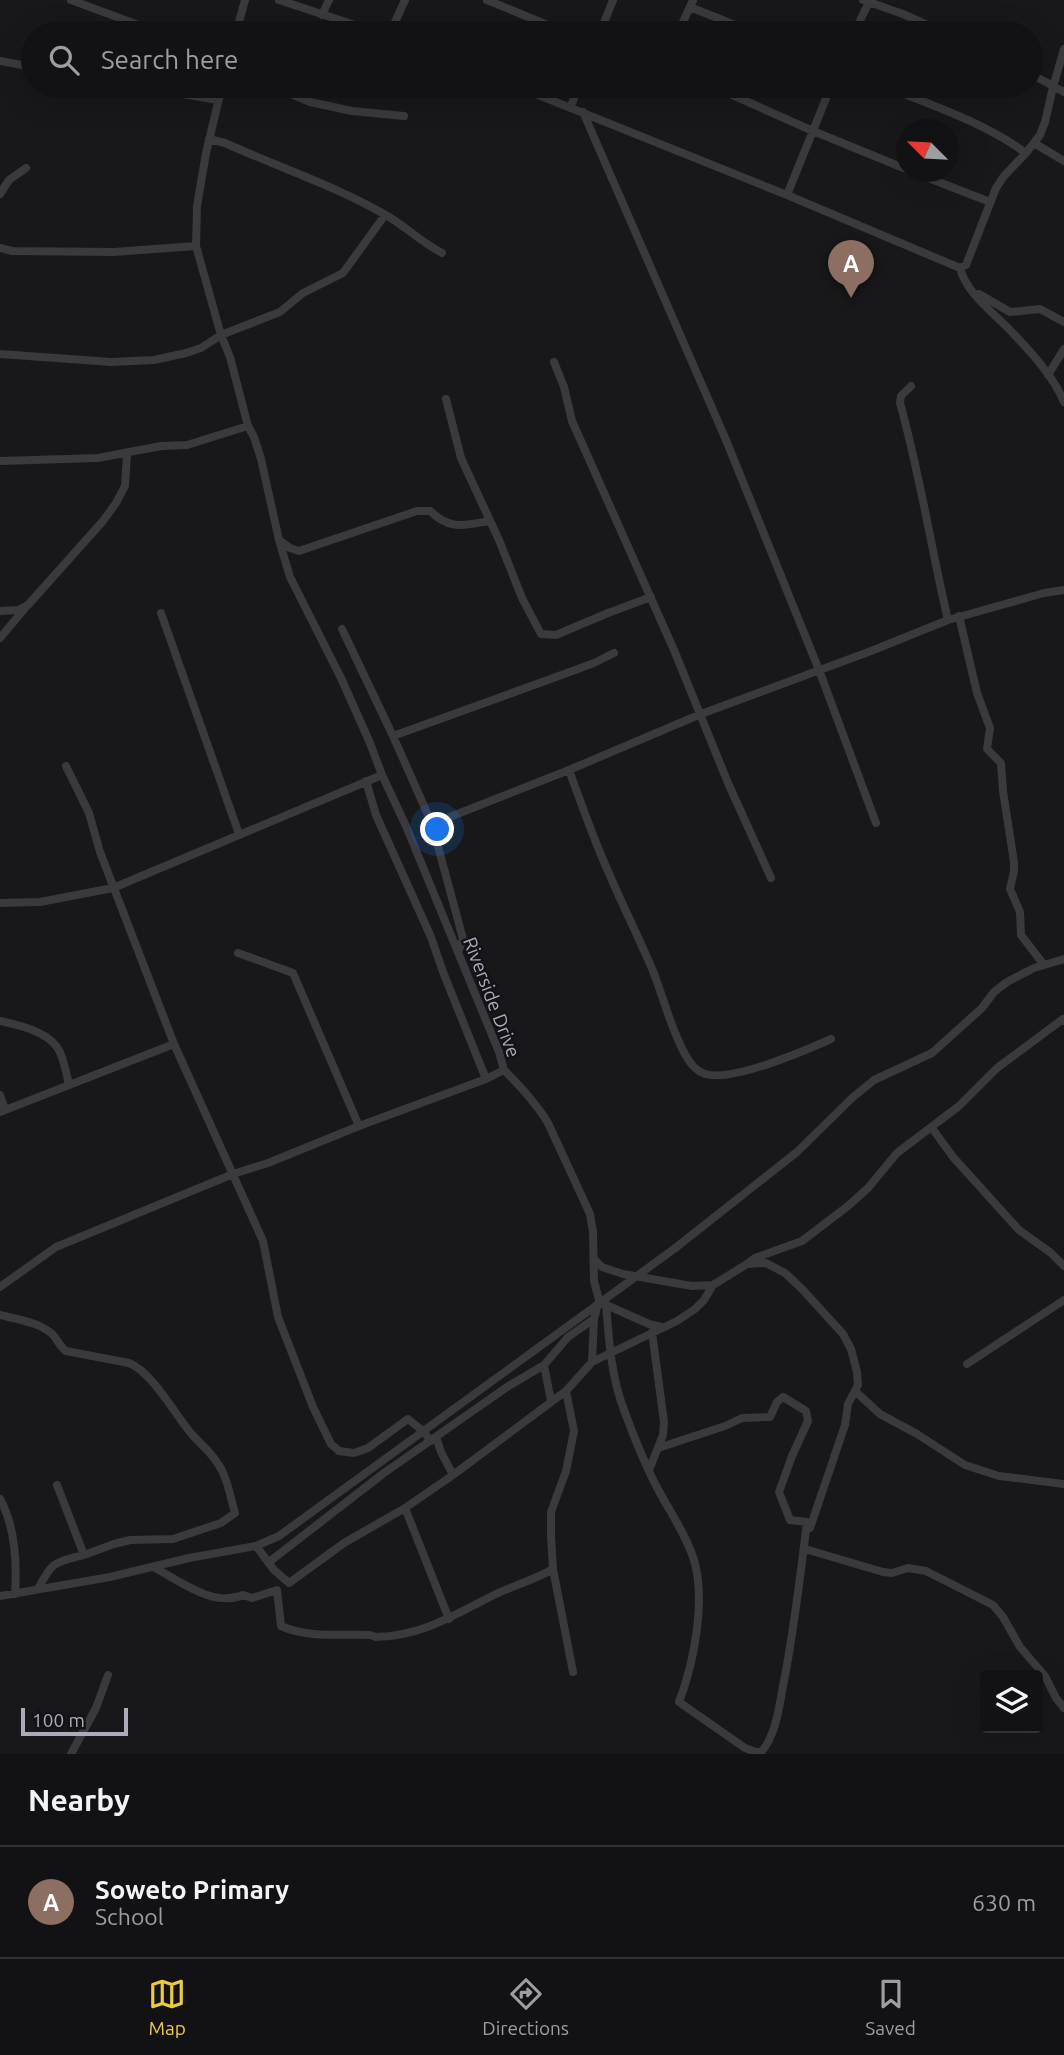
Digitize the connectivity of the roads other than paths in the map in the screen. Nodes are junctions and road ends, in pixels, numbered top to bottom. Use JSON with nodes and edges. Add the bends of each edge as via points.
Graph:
{"nodes":[{"id":1,"x":71,"y":0,"type":"edge"},
{"id":2,"x":245,"y":0,"type":"edge"},
{"id":3,"x":279,"y":0,"type":"edge"},
{"id":4,"x":329,"y":0,"type":"edge"},
{"id":5,"x":405,"y":0,"type":"edge"},
{"id":6,"x":486,"y":0,"type":"edge"},
{"id":7,"x":613,"y":0,"type":"edge"},
{"id":8,"x":867,"y":1,"type":"edge"},
{"id":9,"x":691,"y":3,"type":"edge"},
{"id":10,"x":323,"y":15,"type":"junction"},
{"id":11,"x":128,"y":21,"type":"edge"},
{"id":12,"x":239,"y":21,"type":"edge"},
{"id":13,"x":342,"y":21,"type":"edge"},
{"id":14,"x":395,"y":21,"type":"edge"},
{"id":15,"x":538,"y":21,"type":"edge"},
{"id":16,"x":605,"y":21,"type":"edge"},
{"id":17,"x":683,"y":21,"type":"edge"},
{"id":18,"x":729,"y":21,"type":"edge"},
{"id":19,"x":859,"y":21,"type":"edge"},
{"id":20,"x":918,"y":21,"type":"edge"},
{"id":21,"x":1064,"y":49,"type":"edge"},
{"id":22,"x":0,"y":61,"type":"edge"},
{"id":23,"x":21,"y":65,"type":"edge"},
{"id":24,"x":1043,"y":81,"type":"edge"},
{"id":25,"x":1053,"y":87,"type":"junction"},
{"id":26,"x":1064,"y":92,"type":"edge"},
{"id":27,"x":206,"y":98,"type":"edge"},
{"id":28,"x":300,"y":98,"type":"edge"},
{"id":29,"x":549,"y":98,"type":"edge"},
{"id":30,"x":574,"y":98,"type":"edge"},
{"id":31,"x":739,"y":98,"type":"edge"},
{"id":32,"x":826,"y":98,"type":"edge"},
{"id":33,"x":914,"y":98,"type":"edge"},
{"id":34,"x":218,"y":100,"type":"joint"},
{"id":35,"x":571,"y":106,"type":"junction"},
{"id":36,"x":583,"y":112,"type":"junction"},
{"id":37,"x":404,"y":116,"type":"dead end"},
{"id":38,"x":813,"y":131,"type":"junction"},
{"id":39,"x":209,"y":139,"type":"junction"},
{"id":40,"x":1034,"y":143,"type":"junction"},
{"id":41,"x":1026,"y":153,"type":"junction"},
{"id":42,"x":1064,"y":161,"type":"edge"},
{"id":43,"x":896,"y":165,"type":"edge"},
{"id":44,"x":26,"y":169,"type":"dead end"},
{"id":45,"x":939,"y":182,"type":"edge"},
{"id":46,"x":0,"y":194,"type":"edge"},
{"id":47,"x":787,"y":195,"type":"junction"},
{"id":48,"x":990,"y":202,"type":"junction"},
{"id":49,"x":385,"y":215,"type":"junction"},
{"id":50,"x":196,"y":246,"type":"junction"},
{"id":51,"x":0,"y":248,"type":"edge"},
{"id":52,"x":442,"y":253,"type":"dead end"},
{"id":53,"x":960,"y":268,"type":"junction"},
{"id":54,"x":971,"y":288,"type":"junction"},
{"id":55,"x":1064,"y":322,"type":"edge"},
{"id":56,"x":221,"y":335,"type":"junction"},
{"id":57,"x":1064,"y":349,"type":"edge"},
{"id":58,"x":0,"y":354,"type":"edge"},
{"id":59,"x":554,"y":362,"type":"dead end"},
{"id":60,"x":1048,"y":375,"type":"junction"},
{"id":61,"x":911,"y":386,"type":"dead end"},
{"id":62,"x":1061,"y":386,"type":"edge"},
{"id":63,"x":446,"y":399,"type":"dead end"},
{"id":64,"x":1064,"y":402,"type":"edge"},
{"id":65,"x":248,"y":426,"type":"junction"},
{"id":66,"x":127,"y":454,"type":"junction"},
{"id":67,"x":0,"y":461,"type":"edge"},
{"id":68,"x":490,"y":521,"type":"junction"},
{"id":69,"x":279,"y":540,"type":"junction"},
{"id":70,"x":1064,"y":590,"type":"edge"},
{"id":71,"x":651,"y":597,"type":"junction"},
{"id":72,"x":28,"y":605,"type":"junction"},
{"id":73,"x":3,"y":611,"type":"edge"},
{"id":74,"x":161,"y":613,"type":"dead end"},
{"id":75,"x":959,"y":616,"type":"junction"},
{"id":76,"x":948,"y":620,"type":"junction"},
{"id":77,"x":8,"y":628,"type":"junction"},
{"id":78,"x":342,"y":629,"type":"dead end"},
{"id":79,"x":0,"y":638,"type":"edge"},
{"id":80,"x":614,"y":653,"type":"dead end"},
{"id":81,"x":819,"y":670,"type":"junction"},
{"id":82,"x":701,"y":714,"type":"junction"},
{"id":83,"x":393,"y":736,"type":"junction"},
{"id":84,"x":66,"y":766,"type":"dead end"},
{"id":85,"x":569,"y":770,"type":"junction"},
{"id":86,"x":382,"y":775,"type":"junction"},
{"id":87,"x":366,"y":782,"type":"junction"},
{"id":88,"x":876,"y":823,"type":"dead end"},
{"id":89,"x":432,"y":824,"type":"junction"},
{"id":90,"x":239,"y":835,"type":"junction"},
{"id":91,"x":771,"y":878,"type":"dead end"},
{"id":92,"x":113,"y":888,"type":"junction"},
{"id":93,"x":0,"y":903,"type":"edge"},
{"id":94,"x":458,"y":952,"type":"junction"},
{"id":95,"x":237,"y":953,"type":"dead end"},
{"id":96,"x":1064,"y":959,"type":"edge"},
{"id":97,"x":1044,"y":965,"type":"junction"},
{"id":98,"x":0,"y":1021,"type":"edge"},
{"id":99,"x":1064,"y":1021,"type":"edge"},
{"id":100,"x":831,"y":1039,"type":"dead end"},
{"id":101,"x":174,"y":1044,"type":"junction"},
{"id":102,"x":504,"y":1070,"type":"junction"},
{"id":103,"x":486,"y":1079,"type":"junction"},
{"id":104,"x":69,"y":1085,"type":"junction"},
{"id":105,"x":0,"y":1095,"type":"edge"},
{"id":106,"x":2,"y":1111,"type":"edge"},
{"id":107,"x":359,"y":1126,"type":"junction"},
{"id":108,"x":932,"y":1128,"type":"junction"},
{"id":109,"x":233,"y":1174,"type":"junction"},
{"id":110,"x":594,"y":1259,"type":"junction"},
{"id":111,"x":747,"y":1264,"type":"junction"},
{"id":112,"x":1064,"y":1266,"type":"edge"},
{"id":113,"x":637,"y":1277,"type":"junction"},
{"id":114,"x":713,"y":1285,"type":"junction"},
{"id":115,"x":0,"y":1287,"type":"edge"},
{"id":116,"x":1064,"y":1300,"type":"edge"},
{"id":117,"x":602,"y":1304,"type":"junction"},
{"id":118,"x":0,"y":1315,"type":"edge"},
{"id":119,"x":594,"y":1319,"type":"junction"},
{"id":120,"x":661,"y":1327,"type":"junction"},
{"id":121,"x":652,"y":1332,"type":"junction"},
{"id":122,"x":610,"y":1354,"type":"junction"},
{"id":123,"x":593,"y":1362,"type":"junction"},
{"id":124,"x":967,"y":1364,"type":"dead end"},
{"id":125,"x":544,"y":1365,"type":"junction"},
{"id":126,"x":566,"y":1391,"type":"junction"},
{"id":127,"x":855,"y":1391,"type":"junction"},
{"id":128,"x":551,"y":1401,"type":"junction"},
{"id":129,"x":423,"y":1430,"type":"junction"},
{"id":130,"x":434,"y":1439,"type":"junction"},
{"id":131,"x":658,"y":1448,"type":"junction"},
{"id":132,"x":649,"y":1470,"type":"junction"},
{"id":133,"x":453,"y":1475,"type":"junction"},
{"id":134,"x":1064,"y":1484,"type":"edge"},
{"id":135,"x":57,"y":1485,"type":"dead end"},
{"id":136,"x":0,"y":1499,"type":"edge"},
{"id":137,"x":405,"y":1508,"type":"junction"},
{"id":138,"x":256,"y":1546,"type":"junction"},
{"id":139,"x":805,"y":1546,"type":"junction"},
{"id":140,"x":84,"y":1555,"type":"junction"},
{"id":141,"x":270,"y":1562,"type":"junction"},
{"id":142,"x":153,"y":1567,"type":"junction"},
{"id":143,"x":553,"y":1569,"type":"junction"},
{"id":144,"x":38,"y":1589,"type":"junction"},
{"id":145,"x":15,"y":1594,"type":"junction"},
{"id":146,"x":0,"y":1597,"type":"edge"},
{"id":147,"x":449,"y":1619,"type":"junction"},
{"id":148,"x":573,"y":1672,"type":"dead end"},
{"id":149,"x":108,"y":1675,"type":"dead end"},
{"id":150,"x":1064,"y":1708,"type":"edge"},
{"id":151,"x":71,"y":1754,"type":"edge"}],
"edges":[{"from":1,"to":11,"type":"street"},
{"from":2,"to":12,"type":"street"},
{"from":3,"to":10,"type":"street"},
{"from":4,"to":10,"type":"street"},
{"from":5,"to":14,"type":"street"},
{"from":6,"to":15,"type":"street"},
{"from":7,"to":16,"type":"street"},
{"from":8,"to":19,"type":"street"},
{"from":8,"to":20,"type":"street"},
{"from":9,"to":17,"type":"street"},
{"from":9,"to":18,"type":"street"},
{"from":10,"to":13,"type":"street"},
{"from":21,"to":25,"type":"street"},
{"from":22,"to":23,"type":"street"},
{"from":24,"to":25,"type":"street"},
{"from":25,"to":26,"type":"street"},
{"from":25,"to":40,"type":"street","via":[[1045,122]]},
{"from":27,"to":34,"type":"street"},
{"from":28,"to":37,"type":"street","via":[[352,111]]},
{"from":29,"to":35,"type":"street"},
{"from":30,"to":35,"type":"street"},
{"from":31,"to":38,"type":"street"},
{"from":32,"to":38,"type":"street"},
{"from":33,"to":41,"type":"street","via":[[1001,135]]},
{"from":34,"to":39,"type":"street","name":"Riverside Drive"},
{"from":35,"to":36,"type":"street"},
{"from":36,"to":47,"type":"street"},
{"from":36,"to":81,"type":"street","via":[[726,440]]},
{"from":38,"to":43,"type":"street"},
{"from":38,"to":47,"type":"street"},
{"from":39,"to":49,"type":"street","via":[[342,192]]},
{"from":39,"to":50,"type":"street","name":"Riverside Drive","via":[[197,206]]},
{"from":40,"to":41,"type":"street"},
{"from":40,"to":42,"type":"street"},
{"from":41,"to":48,"type":"street","via":[[1004,176]]},
{"from":44,"to":46,"type":"street","via":[[9,180]]},
{"from":45,"to":48,"type":"street"},
{"from":47,"to":53,"type":"street"},
{"from":48,"to":53,"type":"street","via":[[966,265]]},
{"from":49,"to":52,"type":"street"},
{"from":49,"to":56,"type":"street","via":[[343,273],[303,293],[280,312]]},
{"from":50,"to":51,"type":"street","via":[[114,252]]},
{"from":50,"to":56,"type":"street","name":"Riverside Drive"},
{"from":53,"to":54,"type":"street"},
{"from":54,"to":55,"type":"street","via":[[1010,312],[1040,309]]},
{"from":54,"to":60,"type":"street"},
{"from":56,"to":58,"type":"street","via":[[201,348],[154,360],[111,362]]},
{"from":56,"to":65,"type":"street","name":"Riverside Drive"},
{"from":57,"to":60,"type":"street"},
{"from":59,"to":71,"type":"street","via":[[572,421]]},
{"from":60,"to":62,"type":"street"},
{"from":61,"to":76,"type":"street","via":[[900,403]]},
{"from":62,"to":64,"type":"street"},
{"from":63,"to":68,"type":"street","via":[[461,458]]},
{"from":65,"to":66,"type":"street","via":[[187,445]]},
{"from":65,"to":69,"type":"street","name":"Riverside Drive","via":[[261,459]]},
{"from":66,"to":67,"type":"street"},
{"from":66,"to":72,"type":"street","via":[[125,486],[116,503]]},
{"from":68,"to":69,"type":"street","via":[[453,527],[430,511],[418,511],[299,551]]},
{"from":68,"to":71,"type":"street","via":[[541,634],[556,635]]},
{"from":69,"to":86,"type":"street","name":"Riverside Drive","via":[[290,577],[341,678]]},
{"from":70,"to":75,"type":"street"},
{"from":71,"to":82,"type":"street"},
{"from":72,"to":73,"type":"street"},
{"from":72,"to":77,"type":"street"},
{"from":73,"to":77,"type":"street"},
{"from":74,"to":90,"type":"street"},
{"from":75,"to":76,"type":"street"},
{"from":75,"to":97,"type":"street","via":[[990,727],[987,749],[1001,763],[1014,862],[1010,889],[1020,912],[1019,929]]},
{"from":76,"to":81,"type":"street"},
{"from":77,"to":79,"type":"street"},
{"from":78,"to":83,"type":"street"},
{"from":80,"to":83,"type":"street"},
{"from":81,"to":82,"type":"street"},
{"from":81,"to":88,"type":"street"},
{"from":82,"to":85,"type":"street"},
{"from":82,"to":91,"type":"street"},
{"from":83,"to":89,"type":"street"},
{"from":84,"to":92,"type":"street","via":[[89,813]]},
{"from":85,"to":89,"type":"street"},
{"from":85,"to":100,"type":"street","via":[[680,1043],[696,1069],[705,1074],[738,1073]]},
{"from":86,"to":87,"type":"street"},
{"from":86,"to":94,"type":"street","name":"Riverside Drive"},
{"from":87,"to":90,"type":"street"},
{"from":87,"to":103,"type":"street"},
{"from":89,"to":94,"type":"street","via":[[463,939]]},
{"from":90,"to":92,"type":"street"},
{"from":92,"to":93,"type":"street","via":[[40,902]]},
{"from":92,"to":101,"type":"street"},
{"from":94,"to":102,"type":"street","name":"Riverside Drive"},
{"from":95,"to":107,"type":"street","via":[[293,973]]},
{"from":96,"to":97,"type":"street"},
{"from":97,"to":113,"type":"street","via":[[1019,974],[994,992],[932,1053],[874,1080],[797,1152]]},
{"from":98,"to":104,"type":"street","via":[[43,1035],[56,1045]]},
{"from":99,"to":108,"type":"street","via":[[997,1068]]},
{"from":101,"to":104,"type":"street"},
{"from":101,"to":109,"type":"street"},
{"from":102,"to":103,"type":"street","name":"Riverside Drive"},
{"from":102,"to":110,"type":"street","via":[[540,1110],[555,1135],[590,1214]]},
{"from":103,"to":107,"type":"street","name":"Riverside Drive"},
{"from":104,"to":106,"type":"street"},
{"from":105,"to":106,"type":"street"},
{"from":107,"to":109,"type":"street","name":"Riverside Drive"},
{"from":108,"to":111,"type":"street","via":[[904,1147],[869,1188],[802,1241]]},
{"from":108,"to":112,"type":"street","via":[[1019,1230]]},
{"from":109,"to":115,"type":"street","name":"Riverside Drive","via":[[56,1247]]},
{"from":109,"to":129,"type":"street","via":[[263,1241],[278,1317],[331,1444],[339,1451],[354,1453],[407,1419]]},
{"from":110,"to":113,"type":"street"},
{"from":110,"to":117,"type":"street","via":[[594,1280]]},
{"from":111,"to":114,"type":"street"},
{"from":111,"to":127,"type":"street","via":[[774,1266],[822,1309],[851,1349],[858,1379]]},
{"from":113,"to":114,"type":"street"},
{"from":113,"to":117,"type":"street"},
{"from":114,"to":120,"type":"street","via":[[695,1309]]},
{"from":116,"to":124,"type":"street"},
{"from":117,"to":119,"type":"street"},
{"from":117,"to":120,"type":"street"},
{"from":117,"to":122,"type":"street"},
{"from":117,"to":129,"type":"street"},
{"from":118,"to":140,"type":"street","via":[[41,1327],[66,1351],[138,1366],[217,1461],[226,1481],[235,1513],[221,1523],[173,1539],[130,1540]]},
{"from":119,"to":123,"type":"street"},
{"from":119,"to":125,"type":"street","via":[[568,1337]]},
{"from":120,"to":121,"type":"street"},
{"from":121,"to":122,"type":"street"},
{"from":121,"to":131,"type":"street","via":[[664,1417]]},
{"from":122,"to":123,"type":"street"},
{"from":122,"to":132,"type":"street","via":[[624,1410]]},
{"from":123,"to":126,"type":"street"},
{"from":125,"to":128,"type":"street"},
{"from":125,"to":130,"type":"street"},
{"from":126,"to":128,"type":"street"},
{"from":126,"to":143,"type":"street","via":[[574,1431],[551,1511]]},
{"from":127,"to":134,"type":"street","via":[[872,1409],[965,1465],[999,1476]]},
{"from":127,"to":139,"type":"street"},
{"from":128,"to":133,"type":"street"},
{"from":129,"to":130,"type":"street"},
{"from":129,"to":138,"type":"street","via":[[279,1536]]},
{"from":130,"to":133,"type":"street"},
{"from":130,"to":141,"type":"street"},
{"from":131,"to":132,"type":"street"},
{"from":131,"to":139,"type":"street","via":[[742,1418],[770,1417],[783,1397],[806,1411],[808,1420],[779,1492],[790,1520],[807,1522]]},
{"from":132,"to":139,"type":"street","via":[[690,1549],[697,1576],[693,1653],[679,1702],[756,1752],[767,1743],[781,1698]]},
{"from":133,"to":137,"type":"street"},
{"from":135,"to":140,"type":"street"},
{"from":136,"to":145,"type":"street","via":[[9,1518]]},
{"from":137,"to":141,"type":"street","via":[[289,1583]]},
{"from":137,"to":147,"type":"street"},
{"from":138,"to":141,"type":"street"},
{"from":138,"to":142,"type":"street"},
{"from":139,"to":150,"type":"street","via":[[883,1573],[911,1568],[926,1571],[988,1602]]},
{"from":140,"to":144,"type":"street","via":[[53,1564]]},
{"from":142,"to":144,"type":"street"},
{"from":142,"to":147,"type":"street","via":[[203,1594],[224,1598],[252,1598],[277,1590],[281,1626],[295,1631],[388,1637]]},
{"from":143,"to":147,"type":"street"},
{"from":143,"to":148,"type":"street"},
{"from":144,"to":145,"type":"street"},
{"from":145,"to":146,"type":"street"},
{"from":149,"to":151,"type":"street"}]}
